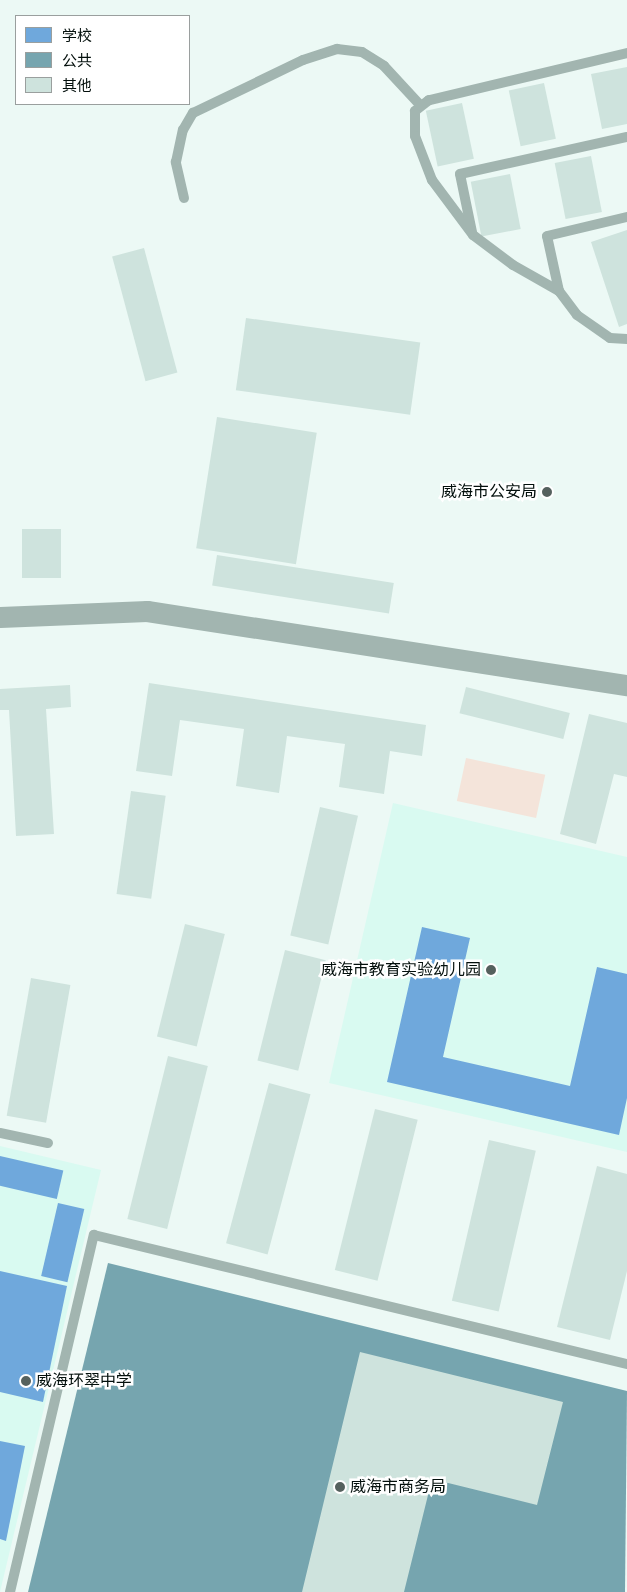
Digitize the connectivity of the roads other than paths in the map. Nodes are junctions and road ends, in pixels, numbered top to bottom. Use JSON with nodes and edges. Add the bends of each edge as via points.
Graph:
{"nodes":[{"id":1,"x":627,"y":53,"type":"edge"},
{"id":2,"x":421,"y":106,"type":"junction"},
{"id":3,"x":627,"y":137,"type":"edge"},
{"id":4,"x":184,"y":198,"type":"dead end"},
{"id":5,"x":627,"y":217,"type":"edge"},
{"id":6,"x":473,"y":235,"type":"junction"},
{"id":7,"x":559,"y":291,"type":"junction"},
{"id":8,"x":627,"y":339,"type":"edge"},
{"id":9,"x":0,"y":617,"type":"edge"},
{"id":10,"x":627,"y":684,"type":"edge"},
{"id":11,"x":0,"y":1133,"type":"edge"},
{"id":12,"x":48,"y":1143,"type":"dead end"},
{"id":13,"x":627,"y":1364,"type":"edge"},
{"id":14,"x":10,"y":1592,"type":"edge"}],
"edges":[{"from":1,"to":2,"type":"lane","via":[[429,100]]},
{"from":2,"to":4,"type":"lane","via":[[384,66],[362,52],[337,49],[303,60],[193,113],[184,130],[176,162]]},
{"from":2,"to":6,"type":"lane","via":[[415,111],[415,136],[432,180]]},
{"from":3,"to":6,"type":"lane","via":[[460,174]]},
{"from":5,"to":7,"type":"lane","via":[[547,236]]},
{"from":6,"to":7,"type":"lane","via":[[514,265]]},
{"from":7,"to":8,"type":"lane","via":[[577,315],[610,338]]},
{"from":9,"to":10,"type":"street","via":[[148,610]]},
{"from":11,"to":12,"type":"lane"},
{"from":13,"to":14,"type":"lane","via":[[94,1235]]}]}
